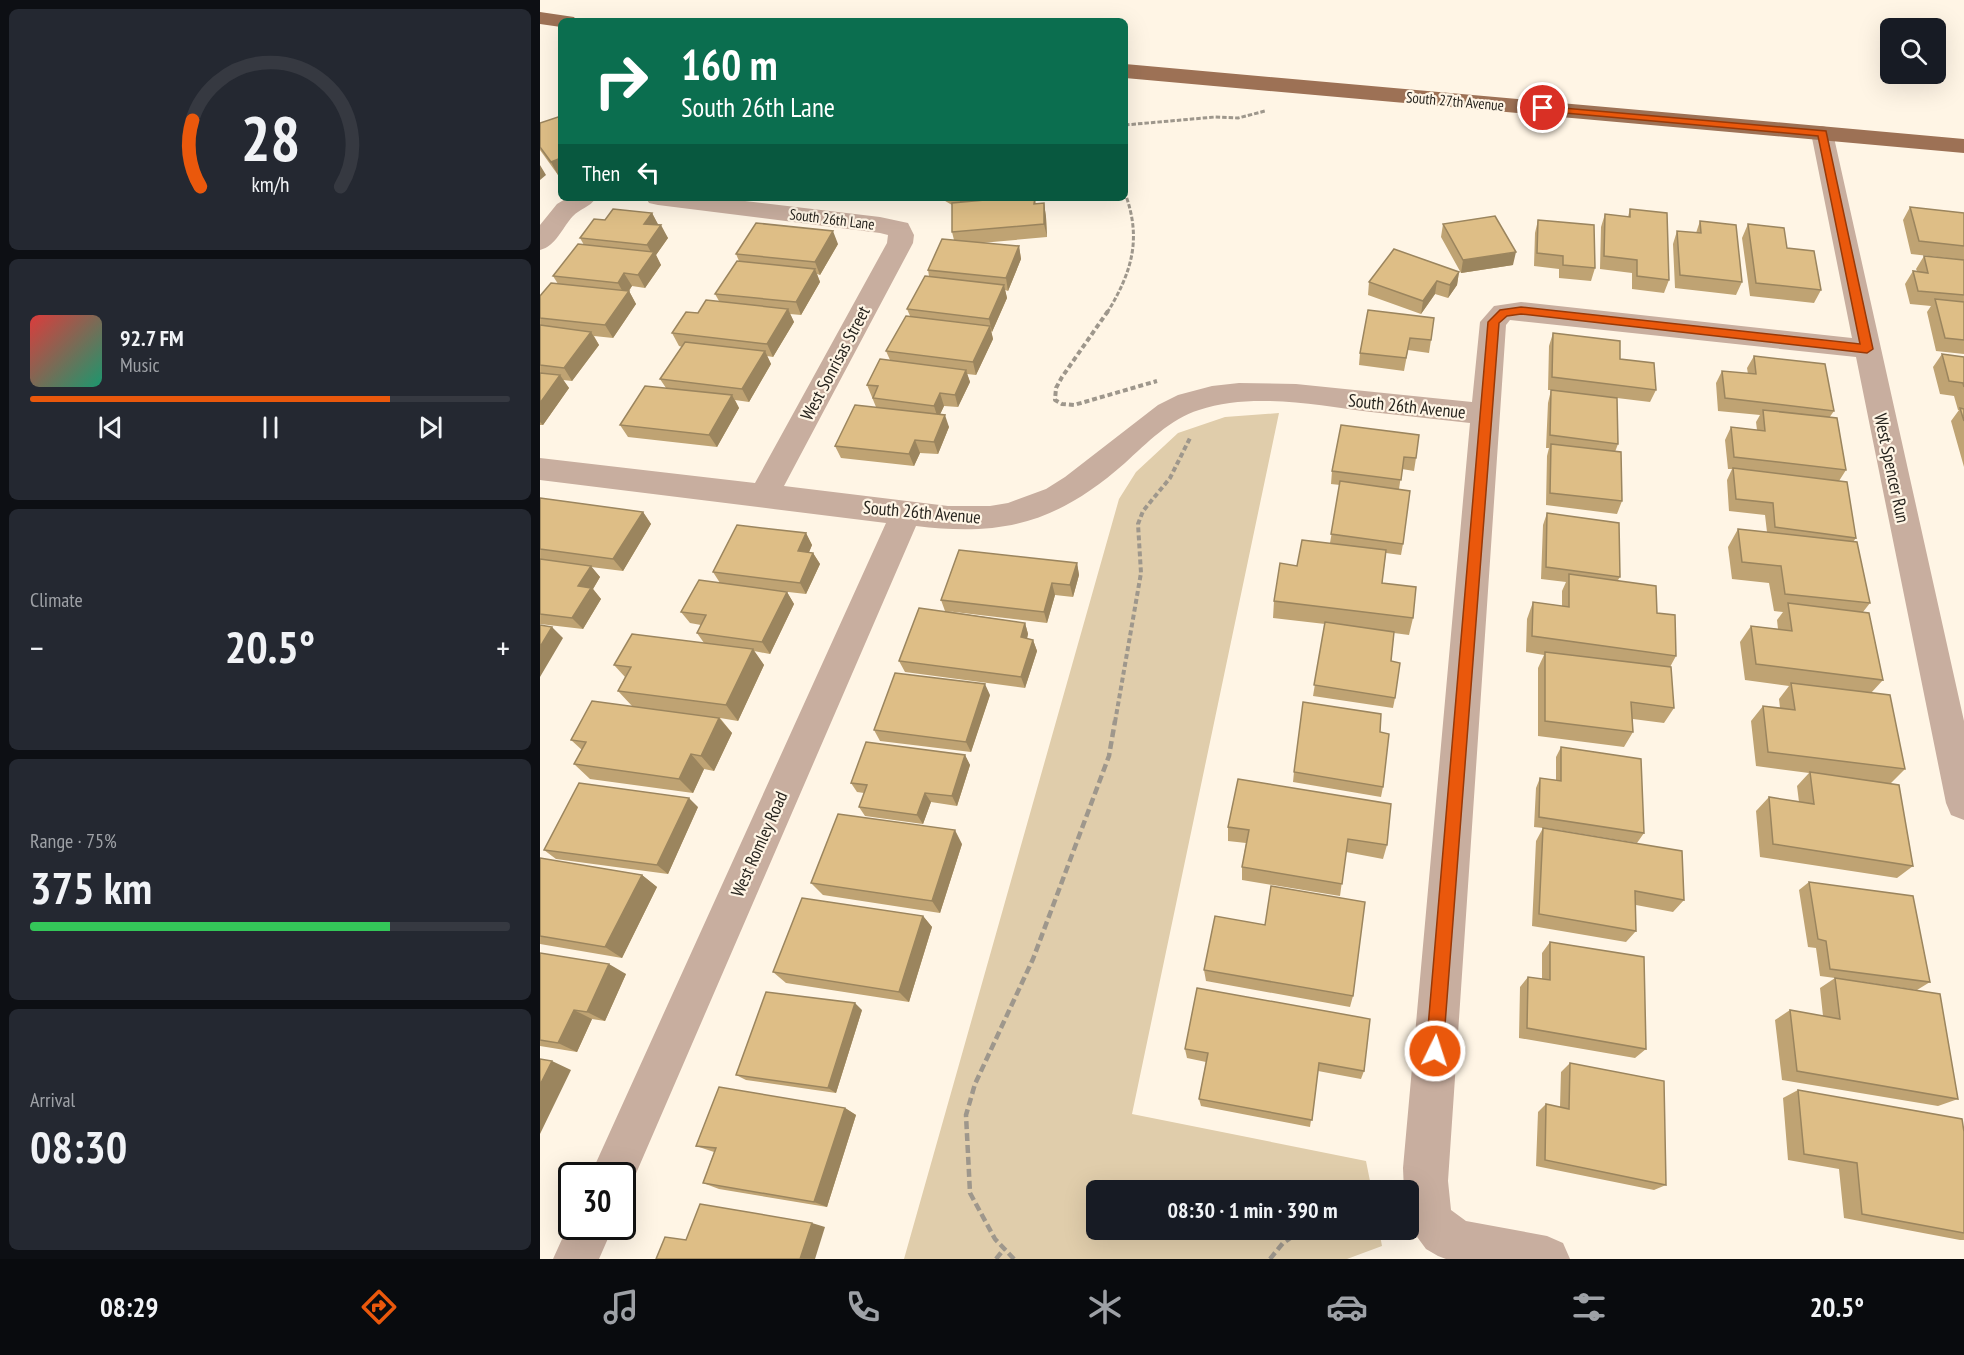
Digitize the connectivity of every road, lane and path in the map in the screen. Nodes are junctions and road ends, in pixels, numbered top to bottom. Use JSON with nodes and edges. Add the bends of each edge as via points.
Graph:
{"nodes":[{"id":1,"x":540,"y":18,"type":"edge"},
{"id":2,"x":558,"y":20,"type":"edge"},
{"id":3,"x":1128,"y":71,"type":"edge"},
{"id":4,"x":1272,"y":109,"type":"dead end"},
{"id":5,"x":1128,"y":125,"type":"edge"},
{"id":6,"x":1822,"y":133,"type":"junction"},
{"id":7,"x":1964,"y":146,"type":"edge"},
{"id":8,"x":1128,"y":199,"type":"edge"},
{"id":9,"x":579,"y":201,"type":"edge"},
{"id":10,"x":683,"y":201,"type":"edge"},
{"id":11,"x":899,"y":229,"type":"joint"},
{"id":12,"x":540,"y":242,"type":"edge"},
{"id":13,"x":1867,"y":349,"type":"junction"},
{"id":14,"x":1192,"y":401,"type":"junction"},
{"id":15,"x":1485,"y":414,"type":"junction"},
{"id":16,"x":540,"y":469,"type":"edge"},
{"id":17,"x":764,"y":495,"type":"junction"},
{"id":18,"x":906,"y":513,"type":"junction"},
{"id":19,"x":1964,"y":803,"type":"edge"},
{"id":20,"x":618,"y":1162,"type":"edge"},
{"id":21,"x":584,"y":1240,"type":"edge"},
{"id":22,"x":1287,"y":1240,"type":"edge"},
{"id":23,"x":1004,"y":1249,"type":"junction"},
{"id":24,"x":576,"y":1259,"type":"edge"},
{"id":25,"x":996,"y":1259,"type":"edge"},
{"id":26,"x":1014,"y":1259,"type":"edge"},
{"id":27,"x":1270,"y":1259,"type":"edge"},
{"id":28,"x":1547,"y":1259,"type":"edge"}],
"edges":[{"from":1,"to":2,"type":"main road"},
{"from":3,"to":6,"type":"main road","name":"South 27th Avenue"},
{"from":4,"to":5,"type":"path","via":[[1238,118]]},
{"from":6,"to":7,"type":"main road","name":"South 27th Avenue"},
{"from":6,"to":13,"type":"street","name":"West Spencer Run"},
{"from":8,"to":14,"type":"path","via":[[1133,209],[1135,242],[1126,276],[1116,302],[1065,373],[1054,393],[1055,400],[1074,405],[1163,380],[1182,383]]},
{"from":9,"to":12,"type":"street","via":[[566,209]]},
{"from":10,"to":11,"type":"street","name":"South 26th Lane"},
{"from":11,"to":17,"type":"street","name":"West Sonrisas Street","via":[[900,243]]},
{"from":13,"to":15,"type":"street","via":[[1503,312],[1493,322]]},
{"from":13,"to":19,"type":"street","name":"West Spencer Run"},
{"from":14,"to":15,"type":"street","name":"South 26th Avenue","via":[[1247,393],[1293,393]]},
{"from":14,"to":18,"type":"street","name":"South 26th Avenue","via":[[1168,412],[1082,484],[1053,500],[1006,516],[967,518]]},
{"from":14,"to":23,"type":"path","via":[[1192,434],[1170,478],[1143,511],[1138,524],[1141,573],[1109,756],[1033,959],[975,1084],[966,1114],[970,1193]]},
{"from":15,"to":28,"type":"street","via":[[1425,1168],[1427,1196],[1434,1223],[1448,1237],[1468,1245]]},
{"from":16,"to":17,"type":"street","name":"South 26th Avenue"},
{"from":17,"to":18,"type":"street","name":"South 26th Avenue"},
{"from":18,"to":20,"type":"street","name":"West Romley Road"},
{"from":21,"to":24,"type":"street"},
{"from":22,"to":27,"type":"path"},
{"from":23,"to":25,"type":"path"},
{"from":23,"to":26,"type":"path"}]}
